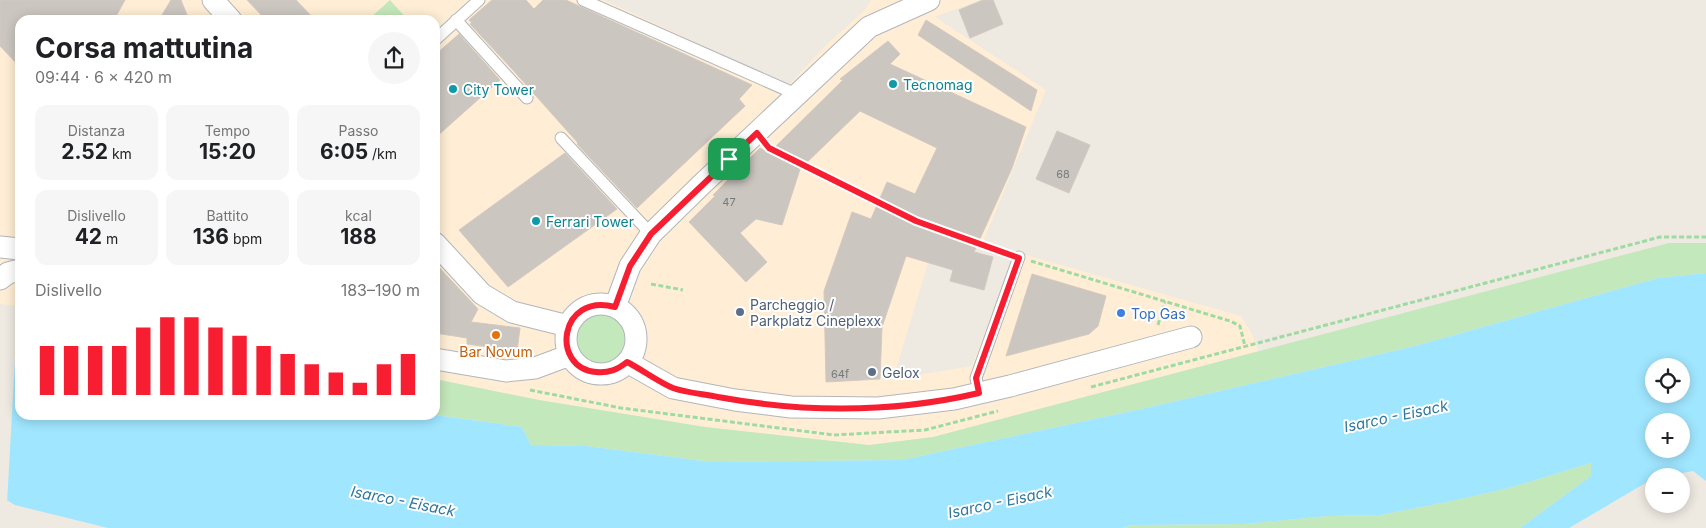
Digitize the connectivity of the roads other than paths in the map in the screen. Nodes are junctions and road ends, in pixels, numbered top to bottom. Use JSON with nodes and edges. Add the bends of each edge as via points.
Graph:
{"nodes":[{"id":1,"x":213,"y":0,"type":"edge"},
{"id":2,"x":478,"y":0,"type":"edge"},
{"id":3,"x":583,"y":0,"type":"edge"},
{"id":4,"x":916,"y":3,"type":"edge"},
{"id":5,"x":226,"y":15,"type":"edge"},
{"id":6,"x":456,"y":20,"type":"junction"},
{"id":7,"x":440,"y":35,"type":"edge"},
{"id":8,"x":798,"y":95,"type":"junction"},
{"id":9,"x":527,"y":98,"type":"dead end"},
{"id":10,"x":561,"y":138,"type":"dead end"},
{"id":11,"x":651,"y":234,"type":"junction"},
{"id":12,"x":0,"y":247,"type":"edge"},
{"id":13,"x":15,"y":248,"type":"edge"},
{"id":14,"x":440,"y":248,"type":"edge"},
{"id":15,"x":1019,"y":258,"type":"road end"},
{"id":16,"x":15,"y":271,"type":"edge"},
{"id":17,"x":0,"y":279,"type":"edge"},
{"id":18,"x":615,"y":307,"type":"junction"},
{"id":19,"x":568,"y":326,"type":"junction"},
{"id":20,"x":1191,"y":336,"type":"dead end"},
{"id":21,"x":570,"y":355,"type":"junction"},
{"id":22,"x":440,"y":360,"type":"edge"},
{"id":23,"x":627,"y":362,"type":"junction"},
{"id":24,"x":979,"y":393,"type":"junction"}],
"edges":[{"from":1,"to":5,"type":"street"},
{"from":2,"to":6,"type":"lane"},
{"from":3,"to":8,"type":"lane"},
{"from":4,"to":8,"type":"street","via":[[869,27]]},
{"from":6,"to":7,"type":"lane"},
{"from":6,"to":9,"type":"lane"},
{"from":8,"to":11,"type":"street"},
{"from":10,"to":11,"type":"lane"},
{"from":11,"to":18,"type":"street","via":[[630,266]]},
{"from":12,"to":13,"type":"street"},
{"from":14,"to":19,"type":"street","via":[[482,294],[512,312]]},
{"from":15,"to":24,"type":"lane","via":[[976,378]]},
{"from":16,"to":17,"type":"street"},
{"from":18,"to":19,"type":"street","via":[[593,305],[581,310]]},
{"from":18,"to":23,"type":"street","via":[[623,312],[635,330],[636,340]]},
{"from":19,"to":21,"type":"street","via":[[566,335]]},
{"from":20,"to":24,"type":"street"},
{"from":21,"to":22,"type":"street","via":[[535,368],[506,371]]},
{"from":21,"to":23,"type":"street","via":[[589,372],[607,373]]},
{"from":23,"to":24,"type":"street","via":[[673,388],[791,407],[878,408]]}]}
